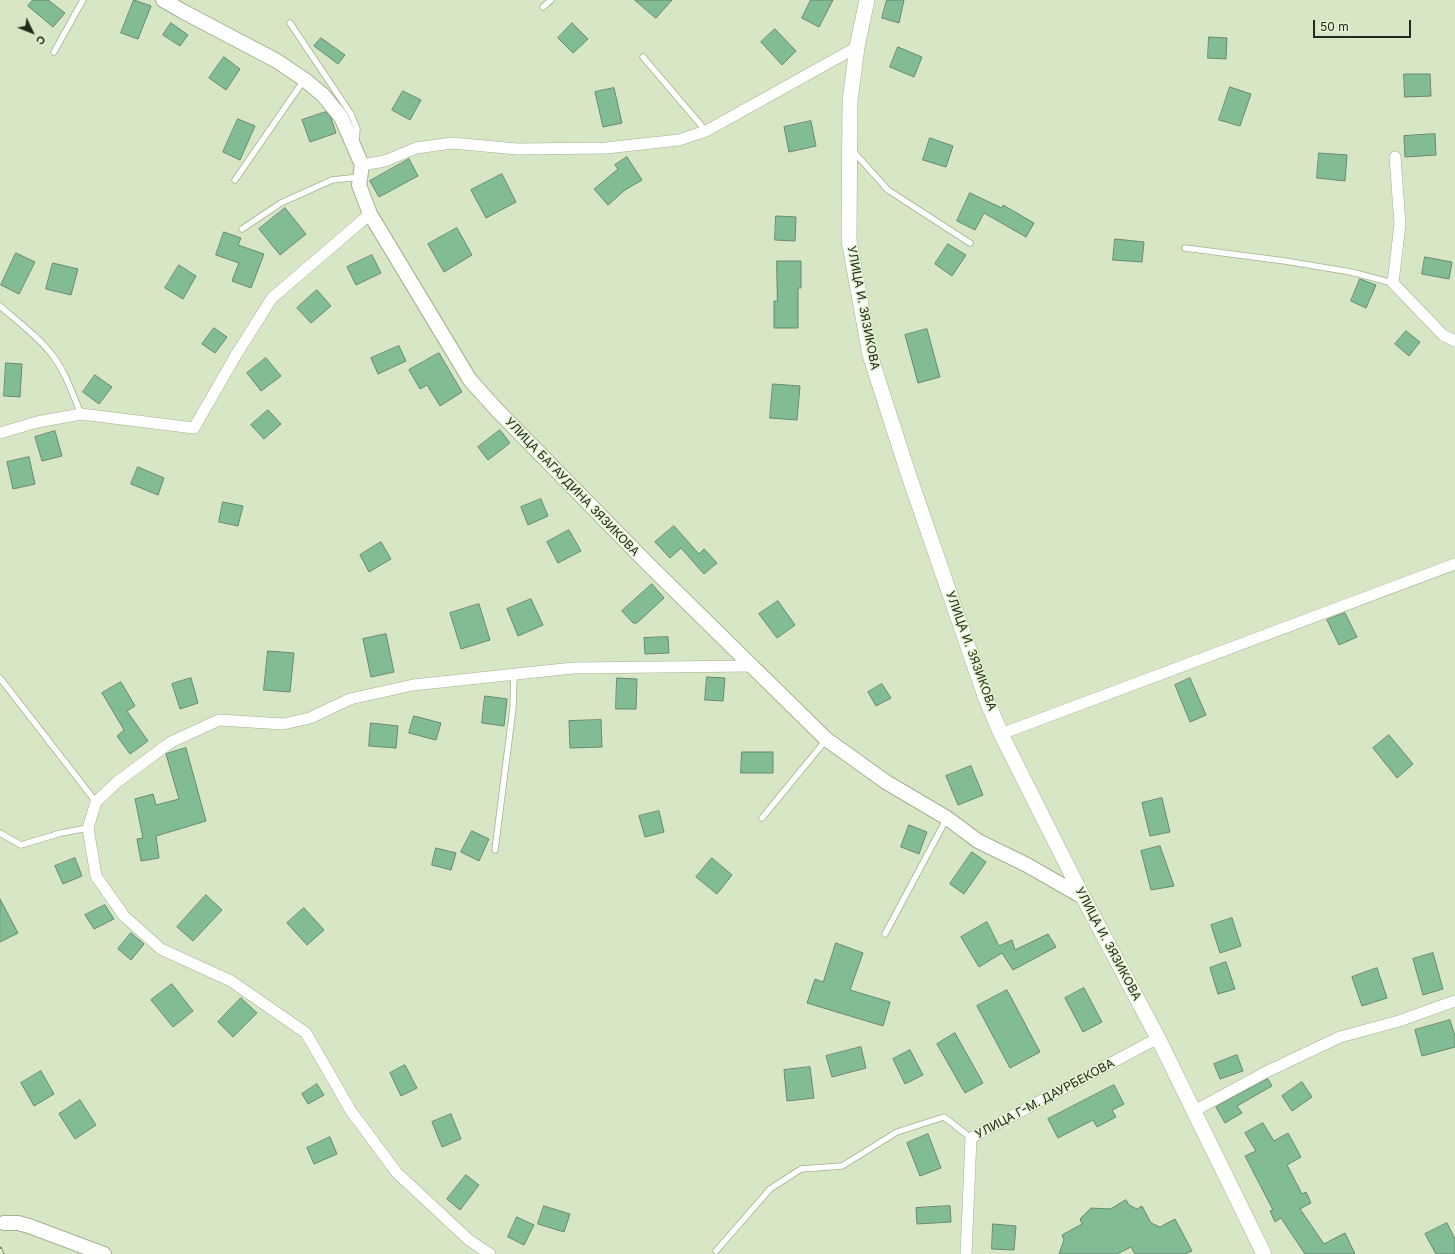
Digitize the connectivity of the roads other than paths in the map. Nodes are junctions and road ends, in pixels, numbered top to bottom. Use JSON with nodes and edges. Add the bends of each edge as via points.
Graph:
{"nodes":[{"id":1,"x":83,"y":0,"type":"edge"},
{"id":2,"x":163,"y":0,"type":"edge"},
{"id":3,"x":551,"y":0,"type":"edge"},
{"id":4,"x":867,"y":0,"type":"edge"},
{"id":5,"x":543,"y":7,"type":"dead end"},
{"id":6,"x":290,"y":23,"type":"dead end"},
{"id":7,"x":857,"y":47,"type":"junction"},
{"id":8,"x":54,"y":52,"type":"dead end"},
{"id":9,"x":643,"y":57,"type":"dead end"},
{"id":10,"x":305,"y":80,"type":"junction"},
{"id":11,"x":706,"y":130,"type":"junction"},
{"id":12,"x":850,"y":148,"type":"junction"},
{"id":13,"x":356,"y":150,"type":"junction"},
{"id":14,"x":1395,"y":157,"type":"dead end"},
{"id":15,"x":361,"y":171,"type":"junction"},
{"id":16,"x":235,"y":180,"type":"dead end"},
{"id":17,"x":370,"y":214,"type":"junction"},
{"id":18,"x":242,"y":229,"type":"dead end"},
{"id":19,"x":970,"y":243,"type":"dead end"},
{"id":20,"x":1185,"y":248,"type":"dead end"},
{"id":21,"x":1393,"y":283,"type":"junction"},
{"id":22,"x":0,"y":306,"type":"edge"},
{"id":23,"x":1455,"y":341,"type":"edge"},
{"id":24,"x":81,"y":414,"type":"junction"},
{"id":25,"x":0,"y":433,"type":"edge"},
{"id":26,"x":1455,"y":564,"type":"edge"},
{"id":27,"x":752,"y":666,"type":"junction"},
{"id":28,"x":514,"y":674,"type":"junction"},
{"id":29,"x":0,"y":678,"type":"edge"},
{"id":30,"x":1001,"y":734,"type":"junction"},
{"id":31,"x":826,"y":739,"type":"junction"},
{"id":32,"x":96,"y":802,"type":"junction"},
{"id":33,"x":762,"y":818,"type":"dead end"},
{"id":34,"x":947,"y":818,"type":"junction"},
{"id":35,"x":88,"y":828,"type":"junction"},
{"id":36,"x":0,"y":833,"type":"edge"},
{"id":37,"x":495,"y":850,"type":"dead end"},
{"id":38,"x":1083,"y":898,"type":"junction"},
{"id":39,"x":885,"y":934,"type":"dead end"},
{"id":40,"x":1455,"y":1001,"type":"edge"},
{"id":41,"x":1158,"y":1038,"type":"junction"},
{"id":42,"x":1194,"y":1111,"type":"junction"},
{"id":43,"x":971,"y":1138,"type":"junction"},
{"id":44,"x":4,"y":1223,"type":"dead end"},
{"id":45,"x":716,"y":1251,"type":"dead end"},
{"id":46,"x":104,"y":1254,"type":"edge"},
{"id":47,"x":490,"y":1254,"type":"edge"},
{"id":48,"x":966,"y":1254,"type":"edge"},
{"id":49,"x":1264,"y":1254,"type":"edge"}],
"edges":[{"from":1,"to":8,"type":"lane"},
{"from":2,"to":10,"type":"street","name":"УЛИЦА БАГАУДИНА ЗЯЗИКОВА","via":[[277,61]]},
{"from":3,"to":5,"type":"lane"},
{"from":4,"to":7,"type":"main road","name":"УЛИЦА И. ЗЯЗИКОВА"},
{"from":6,"to":13,"type":"lane","via":[[351,114],[357,129]]},
{"from":7,"to":11,"type":"street"},
{"from":7,"to":12,"type":"main road","name":"УЛИЦА И. ЗЯЗИКОВА","via":[[850,101]]},
{"from":9,"to":11,"type":"lane"},
{"from":10,"to":13,"type":"street","name":"УЛИЦА БАГАУДИНА ЗЯЗИКОВА","via":[[323,95],[341,117]]},
{"from":10,"to":16,"type":"lane"},
{"from":11,"to":15,"type":"street","via":[[679,140],[606,148],[517,149],[452,143],[416,148]]},
{"from":12,"to":19,"type":"lane","via":[[888,190]]},
{"from":12,"to":30,"type":"main road","name":"УЛИЦА И. ЗЯЗИКОВА","via":[[850,240],[870,355]]},
{"from":13,"to":15,"type":"street","name":"УЛИЦА БАГАУДИНА ЗЯЗИКОВА"},
{"from":14,"to":21,"type":"street","via":[[1400,224]]},
{"from":15,"to":17,"type":"street","name":"УЛИЦА БАГАУДИНА ЗЯЗИКОВА","via":[[359,186]]},
{"from":15,"to":18,"type":"lane","via":[[332,180],[281,203]]},
{"from":17,"to":24,"type":"street","via":[[272,298],[194,428]]},
{"from":17,"to":27,"type":"street","name":"УЛИЦА БАГАУДИНА ЗЯЗИКОВА","via":[[470,380],[650,566]]},
{"from":20,"to":21,"type":"lane","via":[[1351,272]]},
{"from":21,"to":23,"type":"street","via":[[1443,335]]},
{"from":22,"to":24,"type":"lane","via":[[40,340],[54,357]]},
{"from":24,"to":25,"type":"street","via":[[37,422]]},
{"from":26,"to":30,"type":"street"},
{"from":27,"to":28,"type":"street","via":[[573,668]]},
{"from":27,"to":31,"type":"street","name":"УЛИЦА БАГАУДИНА ЗЯЗИКОВА"},
{"from":28,"to":32,"type":"street","via":[[413,685],[350,699],[310,718],[283,724],[220,720],[170,742],[117,782]]},
{"from":28,"to":37,"type":"lane","via":[[513,708]]},
{"from":29,"to":32,"type":"lane"},
{"from":30,"to":38,"type":"main road","name":"УЛИЦА И. ЗЯЗИКОВА"},
{"from":31,"to":33,"type":"lane"},
{"from":31,"to":34,"type":"street","name":"УЛИЦА БАГАУДИНА ЗЯЗИКОВА","via":[[886,782]]},
{"from":32,"to":35,"type":"street"},
{"from":34,"to":38,"type":"street","name":"УЛИЦА БАГАУДИНА ЗЯЗИКОВА","via":[[978,841],[1027,865]]},
{"from":34,"to":39,"type":"lane"},
{"from":35,"to":36,"type":"lane","via":[[21,845]]},
{"from":35,"to":47,"type":"street","via":[[96,876],[124,916],[161,949],[231,981],[306,1033],[351,1111],[397,1173],[469,1240]]},
{"from":38,"to":41,"type":"main road","name":"УЛИЦА И. ЗЯЗИКОВА"},
{"from":40,"to":42,"type":"street","via":[[1399,1021],[1340,1037],[1266,1072]]},
{"from":41,"to":42,"type":"main road","name":"УЛИЦА И. ЗЯЗИКОВА"},
{"from":41,"to":43,"type":"street","name":"УЛИЦА Г-М. ДАУРБЕКОВА"},
{"from":42,"to":49,"type":"main road","name":"УЛИЦА И. ЗЯЗИКОВА"},
{"from":43,"to":45,"type":"lane","via":[[944,1117],[897,1132],[842,1166],[801,1169],[770,1189]]},
{"from":43,"to":48,"type":"street","name":"УЛИЦА Г-М. ДАУРБЕКОВА"},
{"from":44,"to":46,"type":"street","via":[[29,1226]]}]}
